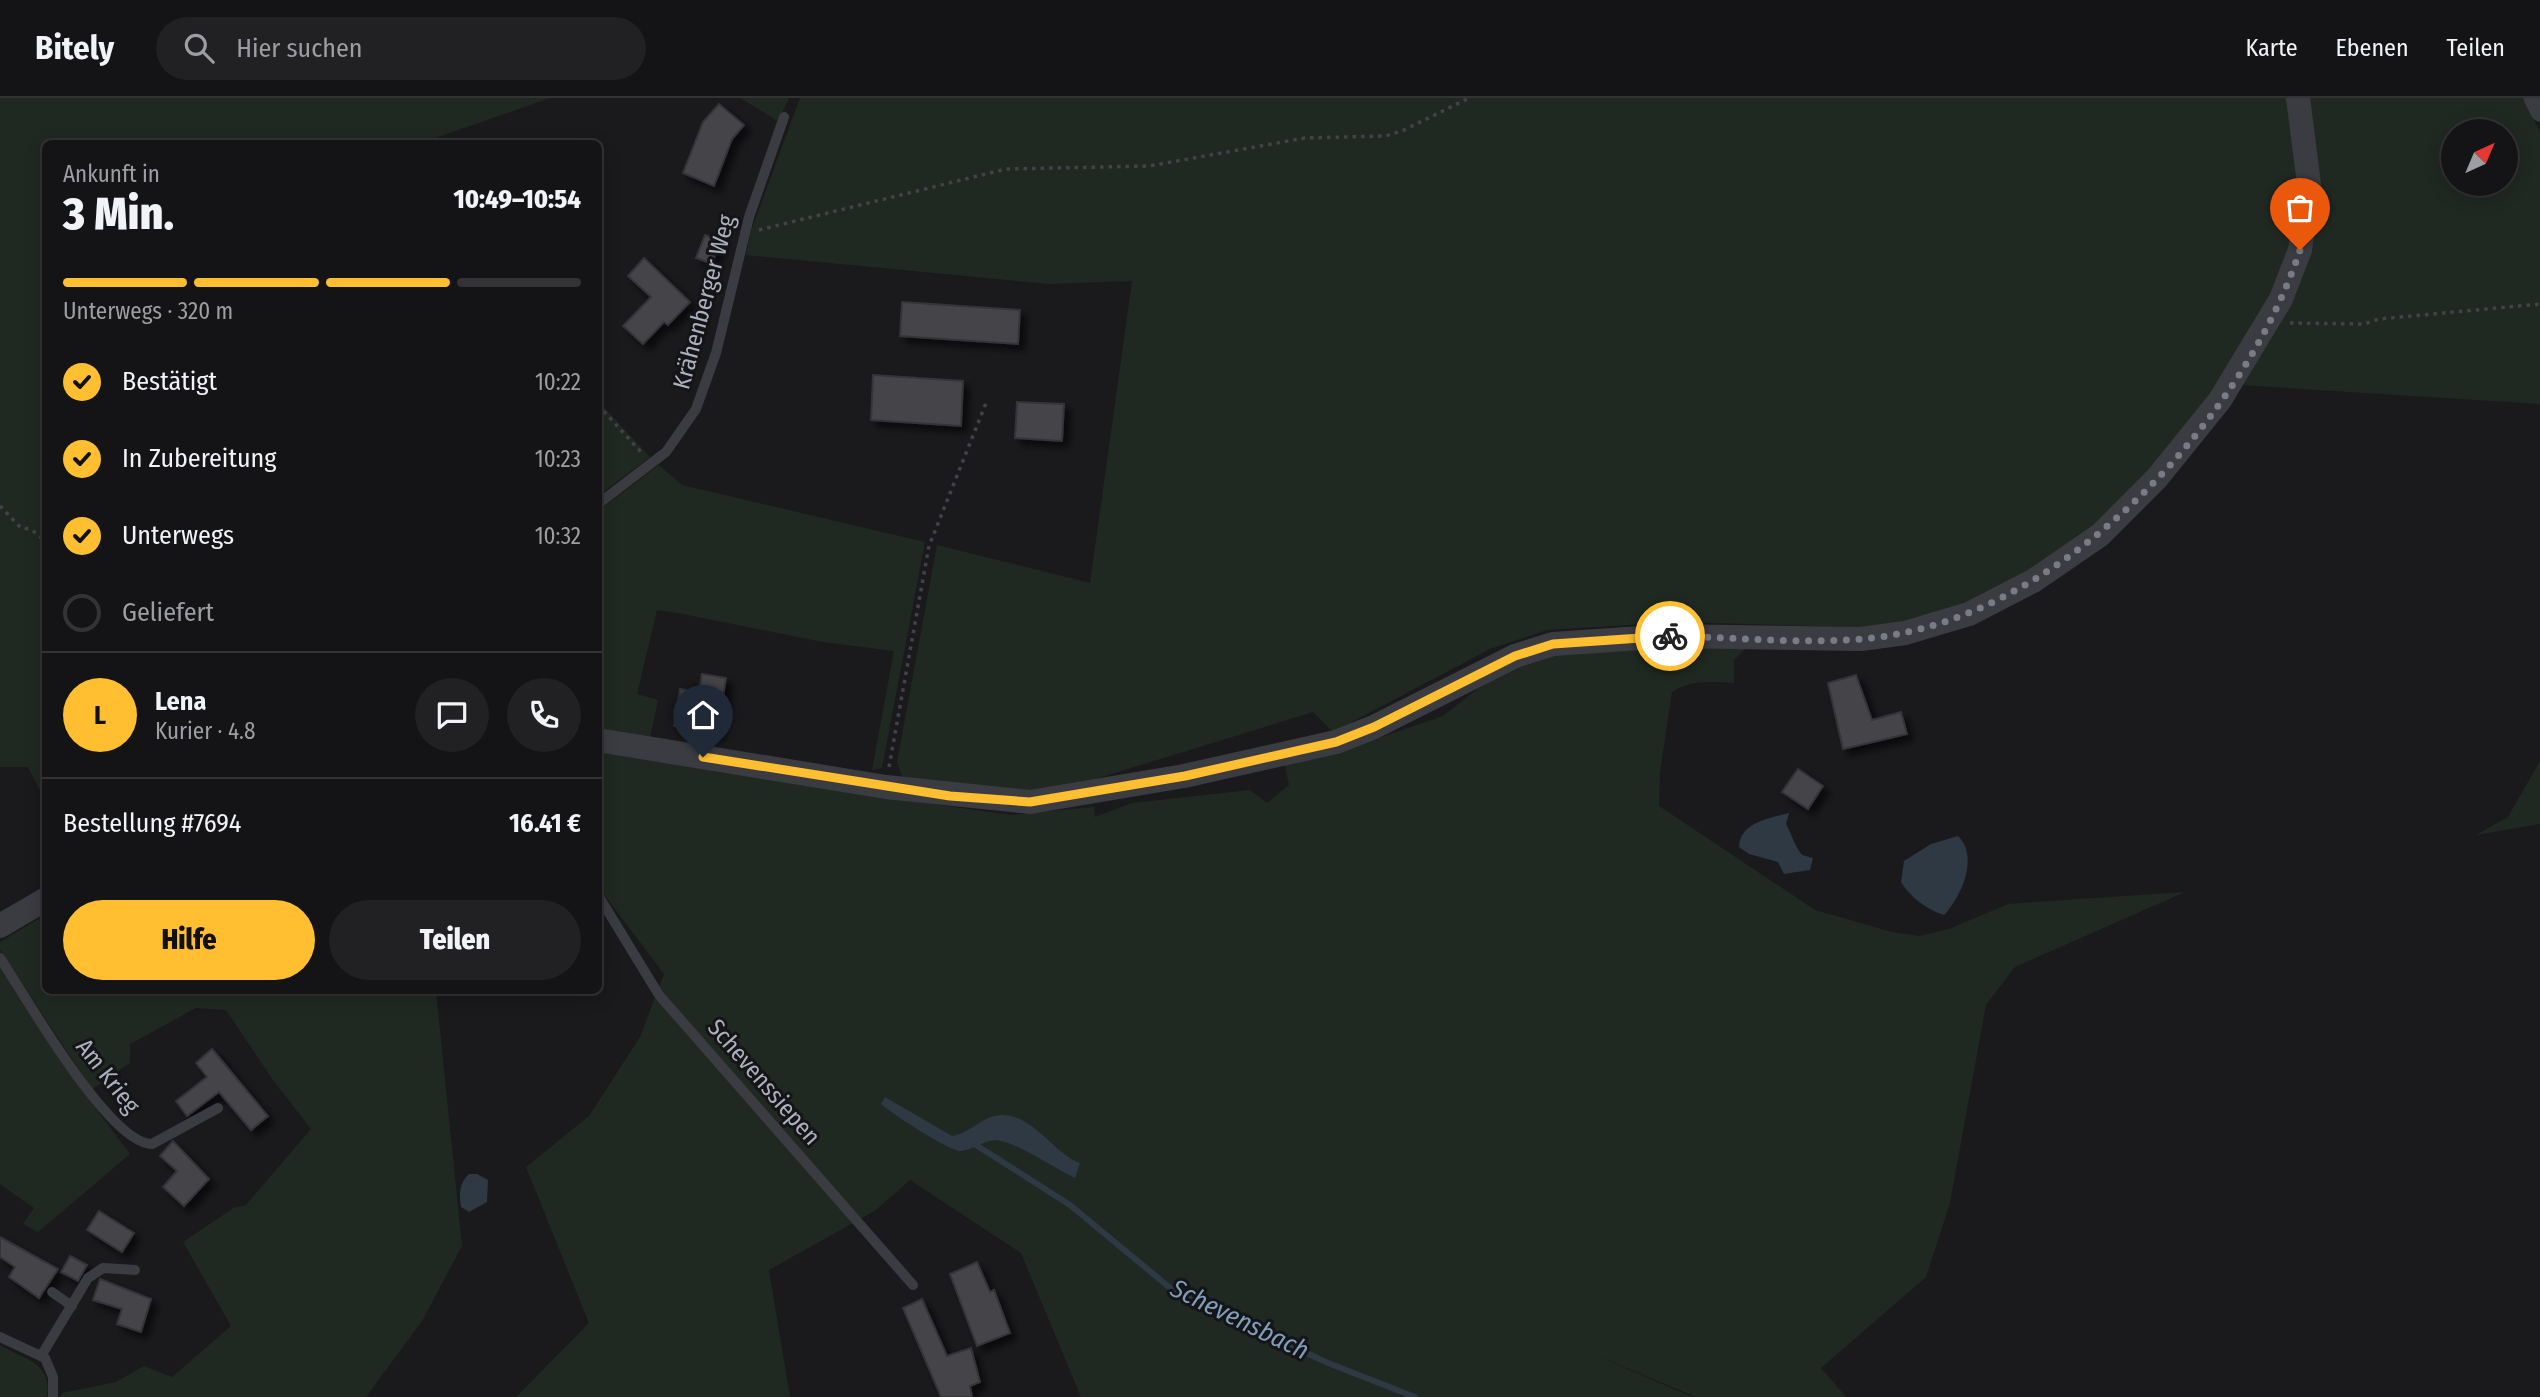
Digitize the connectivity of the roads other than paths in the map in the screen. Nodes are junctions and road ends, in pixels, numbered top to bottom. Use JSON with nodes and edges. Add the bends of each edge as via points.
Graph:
{"nodes":[{"id":1,"x":2298,"y":98,"type":"edge"},
{"id":2,"x":2533,"y":98,"type":"edge"},
{"id":3,"x":2540,"y":112,"type":"edge"},
{"id":4,"x":785,"y":117,"type":"dead end"},
{"id":5,"x":602,"y":500,"type":"edge"},
{"id":6,"x":602,"y":741,"type":"edge"},
{"id":7,"x":42,"y":901,"type":"edge"},
{"id":8,"x":602,"y":902,"type":"edge"},
{"id":9,"x":0,"y":926,"type":"edge"},
{"id":10,"x":0,"y":958,"type":"edge"},
{"id":11,"x":218,"y":1108,"type":"dead end"},
{"id":12,"x":135,"y":1270,"type":"dead end"},
{"id":13,"x":913,"y":1285,"type":"dead end"},
{"id":14,"x":52,"y":1292,"type":"dead end"},
{"id":15,"x":72,"y":1306,"type":"junction"},
{"id":16,"x":0,"y":1338,"type":"edge"},
{"id":17,"x":41,"y":1356,"type":"junction"},
{"id":18,"x":53,"y":1397,"type":"edge"}],
"edges":[{"from":1,"to":6,"type":"street","via":[[2309,184],[2304,231],[2272,317],[2213,410],[2131,507],[2100,535],[2054,569],[1969,614],[1905,633],[1861,639],[1670,636],[1553,644],[1515,656],[1336,742],[1185,776],[1030,802],[886,787]]},
{"from":2,"to":3,"type":"street"},
{"from":4,"to":5,"type":"lane","name":"Krähenberger Weg","via":[[744,234],[704,393],[678,438],[652,464]]},
{"from":7,"to":9,"type":"street"},
{"from":8,"to":13,"type":"lane","name":"Schevenssiepen","via":[[659,995]]},
{"from":10,"to":11,"type":"lane","name":"Am Krieg","via":[[88,1090],[117,1126],[141,1144],[152,1144]]},
{"from":12,"to":15,"type":"lane","via":[[97,1271],[84,1283]]},
{"from":14,"to":15,"type":"lane"},
{"from":15,"to":17,"type":"lane"},
{"from":16,"to":17,"type":"lane"},
{"from":17,"to":18,"type":"lane","via":[[53,1377]]}]}
